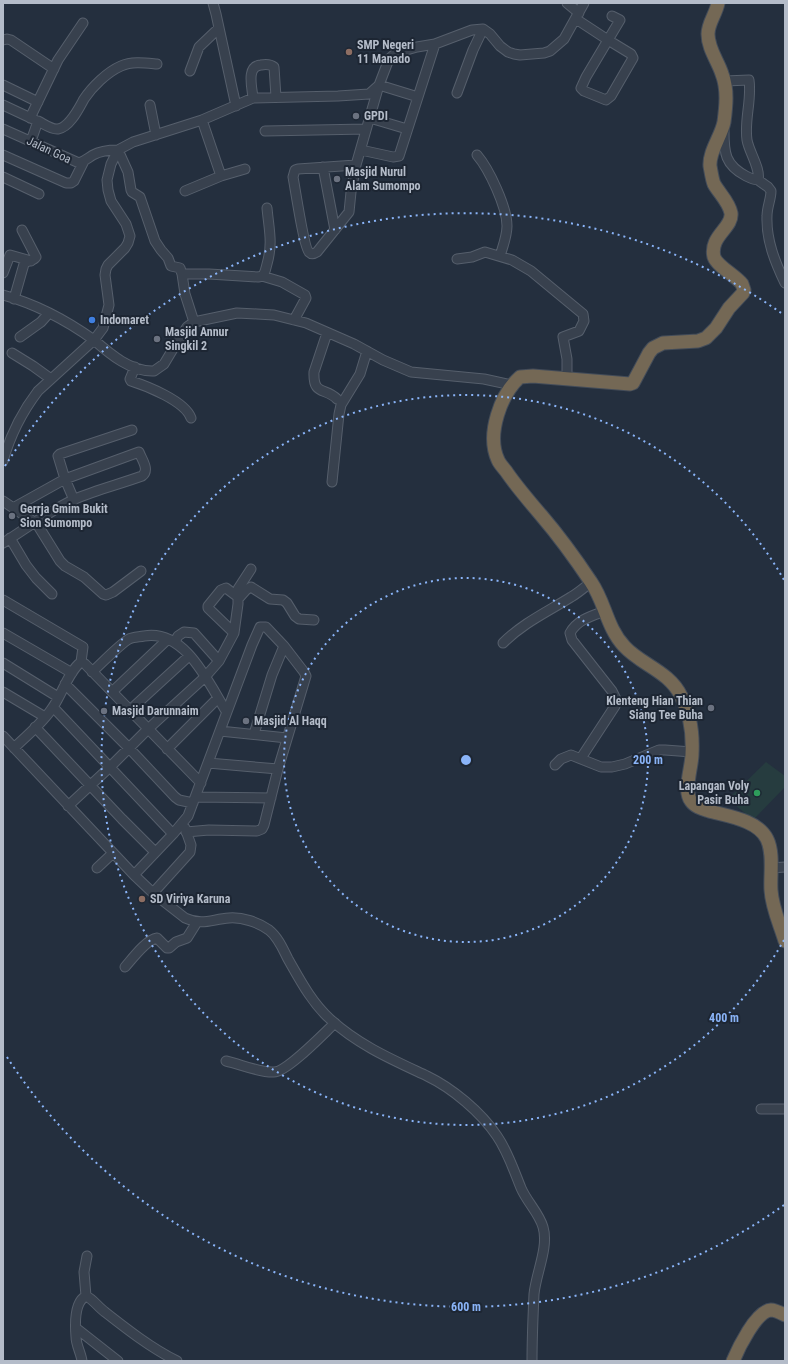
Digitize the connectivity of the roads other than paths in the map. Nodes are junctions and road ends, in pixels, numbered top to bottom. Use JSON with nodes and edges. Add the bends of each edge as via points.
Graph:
{"nodes":[{"id":1,"x":212,"y":3,"type":"edge"},
{"id":2,"x":567,"y":3,"type":"edge"},
{"id":3,"x":584,"y":3,"type":"edge"},
{"id":4,"x":718,"y":3,"type":"edge"},
{"id":5,"x":577,"y":16,"type":"junction"},
{"id":6,"x":612,"y":16,"type":"dead end"},
{"id":7,"x":83,"y":23,"type":"dead end"},
{"id":8,"x":219,"y":28,"type":"junction"},
{"id":9,"x":483,"y":29,"type":"junction"},
{"id":10,"x":3,"y":40,"type":"edge"},
{"id":11,"x":608,"y":40,"type":"junction"},
{"id":12,"x":435,"y":44,"type":"junction"},
{"id":13,"x":157,"y":64,"type":"dead end"},
{"id":14,"x":54,"y":69,"type":"junction"},
{"id":15,"x":190,"y":70,"type":"dead end"},
{"id":16,"x":725,"y":81,"type":"junction"},
{"id":17,"x":3,"y":85,"type":"edge"},
{"id":18,"x":379,"y":85,"type":"junction"},
{"id":19,"x":456,"y":92,"type":"dead end"},
{"id":20,"x":418,"y":96,"type":"junction"},
{"id":21,"x":276,"y":97,"type":"junction"},
{"id":22,"x":254,"y":98,"type":"junction"},
{"id":23,"x":38,"y":102,"type":"junction"},
{"id":24,"x":3,"y":105,"type":"edge"},
{"id":25,"x":150,"y":105,"type":"dead end"},
{"id":26,"x":236,"y":106,"type":"junction"},
{"id":27,"x":370,"y":118,"type":"junction"},
{"id":28,"x":34,"y":120,"type":"junction"},
{"id":29,"x":202,"y":120,"type":"junction"},
{"id":30,"x":724,"y":123,"type":"junction"},
{"id":31,"x":3,"y":129,"type":"edge"},
{"id":32,"x":366,"y":129,"type":"junction"},
{"id":33,"x":407,"y":129,"type":"junction"},
{"id":34,"x":265,"y":131,"type":"dead end"},
{"id":35,"x":156,"y":135,"type":"junction"},
{"id":36,"x":31,"y":142,"type":"junction"},
{"id":37,"x":118,"y":150,"type":"junction"},
{"id":38,"x":361,"y":150,"type":"junction"},
{"id":39,"x":3,"y":155,"type":"edge"},
{"id":40,"x":477,"y":155,"type":"dead end"},
{"id":41,"x":84,"y":161,"type":"junction"},
{"id":42,"x":356,"y":165,"type":"junction"},
{"id":43,"x":323,"y":167,"type":"junction"},
{"id":44,"x":245,"y":169,"type":"dead end"},
{"id":45,"x":221,"y":176,"type":"junction"},
{"id":46,"x":3,"y":177,"type":"edge"},
{"id":47,"x":758,"y":180,"type":"junction"},
{"id":48,"x":185,"y":190,"type":"dead end"},
{"id":49,"x":40,"y":194,"type":"dead end"},
{"id":50,"x":267,"y":208,"type":"dead end"},
{"id":51,"x":22,"y":230,"type":"dead end"},
{"id":52,"x":335,"y":230,"type":"junction"},
{"id":53,"x":500,"y":256,"type":"junction"},
{"id":54,"x":457,"y":259,"type":"dead end"},
{"id":55,"x":30,"y":261,"type":"junction"},
{"id":56,"x":3,"y":273,"type":"edge"},
{"id":57,"x":182,"y":274,"type":"junction"},
{"id":58,"x":262,"y":276,"type":"junction"},
{"id":59,"x":785,"y":283,"type":"edge"},
{"id":60,"x":3,"y":295,"type":"edge"},
{"id":61,"x":14,"y":299,"type":"junction"},
{"id":62,"x":49,"y":313,"type":"junction"},
{"id":63,"x":294,"y":320,"type":"junction"},
{"id":64,"x":194,"y":322,"type":"junction"},
{"id":65,"x":327,"y":332,"type":"junction"},
{"id":66,"x":20,"y":337,"type":"dead end"},
{"id":67,"x":94,"y":340,"type":"junction"},
{"id":68,"x":367,"y":351,"type":"junction"},
{"id":69,"x":12,"y":353,"type":"dead end"},
{"id":70,"x":135,"y":367,"type":"junction"},
{"id":71,"x":51,"y":379,"type":"junction"},
{"id":72,"x":567,"y":379,"type":"junction"},
{"id":73,"x":512,"y":385,"type":"junction"},
{"id":74,"x":337,"y":399,"type":"dead end"},
{"id":75,"x":191,"y":418,"type":"dead end"},
{"id":76,"x":132,"y":430,"type":"dead end"},
{"id":77,"x":3,"y":461,"type":"edge"},
{"id":78,"x":65,"y":479,"type":"junction"},
{"id":79,"x":332,"y":482,"type":"dead end"},
{"id":80,"x":74,"y":500,"type":"junction"},
{"id":81,"x":3,"y":501,"type":"edge"},
{"id":82,"x":13,"y":508,"type":"junction"},
{"id":83,"x":34,"y":521,"type":"junction"},
{"id":84,"x":7,"y":540,"type":"edge"},
{"id":85,"x":251,"y":569,"type":"dead end"},
{"id":86,"x":141,"y":571,"type":"dead end"},
{"id":87,"x":591,"y":582,"type":"junction"},
{"id":88,"x":52,"y":594,"type":"dead end"},
{"id":89,"x":238,"y":598,"type":"junction"},
{"id":90,"x":3,"y":600,"type":"edge"},
{"id":91,"x":605,"y":611,"type":"junction"},
{"id":92,"x":314,"y":620,"type":"dead end"},
{"id":93,"x":3,"y":633,"type":"edge"},
{"id":94,"x":234,"y":633,"type":"junction"},
{"id":95,"x":171,"y":640,"type":"junction"},
{"id":96,"x":503,"y":643,"type":"dead end"},
{"id":97,"x":284,"y":646,"type":"junction"},
{"id":98,"x":190,"y":656,"type":"junction"},
{"id":99,"x":219,"y":661,"type":"junction"},
{"id":100,"x":81,"y":662,"type":"junction"},
{"id":101,"x":3,"y":663,"type":"edge"},
{"id":102,"x":92,"y":672,"type":"junction"},
{"id":103,"x":72,"y":673,"type":"junction"},
{"id":104,"x":205,"y":677,"type":"junction"},
{"id":105,"x":65,"y":684,"type":"junction"},
{"id":106,"x":3,"y":692,"type":"edge"},
{"id":107,"x":112,"y":692,"type":"junction"},
{"id":108,"x":58,"y":697,"type":"junction"},
{"id":109,"x":218,"y":698,"type":"junction"},
{"id":110,"x":53,"y":708,"type":"junction"},
{"id":111,"x":130,"y":710,"type":"junction"},
{"id":112,"x":226,"y":711,"type":"junction"},
{"id":113,"x":45,"y":717,"type":"junction"},
{"id":114,"x":36,"y":727,"type":"junction"},
{"id":115,"x":148,"y":729,"type":"junction"},
{"id":116,"x":220,"y":731,"type":"junction"},
{"id":117,"x":254,"y":734,"type":"junction"},
{"id":118,"x":3,"y":736,"type":"edge"},
{"id":119,"x":287,"y":738,"type":"junction"},
{"id":120,"x":14,"y":748,"type":"junction"},
{"id":121,"x":129,"y":748,"type":"junction"},
{"id":122,"x":167,"y":749,"type":"junction"},
{"id":123,"x":692,"y":752,"type":"junction"},
{"id":124,"x":581,"y":758,"type":"junction"},
{"id":125,"x":208,"y":764,"type":"junction"},
{"id":126,"x":555,"y":765,"type":"dead end"},
{"id":127,"x":110,"y":767,"type":"junction"},
{"id":128,"x":278,"y":769,"type":"junction"},
{"id":129,"x":201,"y":783,"type":"junction"},
{"id":130,"x":90,"y":785,"type":"junction"},
{"id":131,"x":271,"y":798,"type":"junction"},
{"id":132,"x":194,"y":800,"type":"junction"},
{"id":133,"x":68,"y":806,"type":"junction"},
{"id":134,"x":183,"y":822,"type":"junction"},
{"id":135,"x":186,"y":832,"type":"junction"},
{"id":136,"x":173,"y":834,"type":"junction"},
{"id":137,"x":155,"y":852,"type":"junction"},
{"id":138,"x":113,"y":854,"type":"junction"},
{"id":139,"x":785,"y":867,"type":"edge"},
{"id":140,"x":97,"y":868,"type":"dead end"},
{"id":141,"x":771,"y":868,"type":"junction"},
{"id":142,"x":134,"y":874,"type":"junction"},
{"id":143,"x":153,"y":893,"type":"junction"},
{"id":144,"x":197,"y":922,"type":"junction"},
{"id":145,"x":785,"y":941,"type":"edge"},
{"id":146,"x":125,"y":967,"type":"dead end"},
{"id":147,"x":335,"y":1023,"type":"junction"},
{"id":148,"x":226,"y":1061,"type":"dead end"},
{"id":149,"x":762,"y":1109,"type":"dead end"},
{"id":150,"x":785,"y":1109,"type":"edge"},
{"id":151,"x":87,"y":1256,"type":"dead end"},
{"id":152,"x":86,"y":1296,"type":"junction"},
{"id":153,"x":785,"y":1316,"type":"edge"},
{"id":154,"x":76,"y":1328,"type":"junction"},
{"id":155,"x":82,"y":1361,"type":"edge"},
{"id":156,"x":118,"y":1361,"type":"edge"},
{"id":157,"x":177,"y":1361,"type":"edge"},
{"id":158,"x":532,"y":1361,"type":"edge"},
{"id":159,"x":733,"y":1361,"type":"edge"}],
"edges":[{"from":1,"to":8,"type":"street"},
{"from":2,"to":5,"type":"street"},
{"from":3,"to":5,"type":"street"},
{"from":4,"to":16,"type":"highway","via":[[708,33],[709,44]]},
{"from":5,"to":9,"type":"street","via":[[564,39],[544,53],[520,55],[508,52]]},
{"from":5,"to":11,"type":"street"},
{"from":6,"to":11,"type":"street","via":[[620,20]]},
{"from":7,"to":14,"type":"street"},
{"from":8,"to":15,"type":"street","via":[[199,46]]},
{"from":8,"to":26,"type":"street"},
{"from":9,"to":12,"type":"street","via":[[472,30]]},
{"from":9,"to":19,"type":"street"},
{"from":10,"to":14,"type":"street","via":[[11,40]]},
{"from":11,"to":11,"type":"street","via":[[631,54],[633,58],[610,98],[606,100],[581,88]]},
{"from":12,"to":18,"type":"street","via":[[396,53],[389,58]]},
{"from":12,"to":20,"type":"street"},
{"from":13,"to":28,"type":"street","name":"Jalan Goa","via":[[121,66],[94,87],[72,119],[58,129]]},
{"from":14,"to":23,"type":"street"},
{"from":16,"to":30,"type":"highway"},
{"from":16,"to":47,"type":"street","via":[[749,81],[747,142]]},
{"from":17,"to":23,"type":"street"},
{"from":18,"to":20,"type":"street"},
{"from":18,"to":21,"type":"street","via":[[369,94]]},
{"from":18,"to":27,"type":"street"},
{"from":20,"to":33,"type":"street"},
{"from":21,"to":22,"type":"street"},
{"from":21,"to":22,"type":"street","via":[[274,67],[262,65],[252,70]]},
{"from":22,"to":26,"type":"street","name":"Jalan Goa"},
{"from":23,"to":28,"type":"street"},
{"from":24,"to":28,"type":"street","name":"Jalan Goa"},
{"from":25,"to":35,"type":"street"},
{"from":26,"to":29,"type":"street","name":"Jalan Goa"},
{"from":27,"to":32,"type":"street"},
{"from":27,"to":33,"type":"street"},
{"from":28,"to":36,"type":"street"},
{"from":29,"to":35,"type":"street","name":"Jalan Goa"},
{"from":29,"to":45,"type":"street"},
{"from":30,"to":47,"type":"street","via":[[726,158],[739,172]]},
{"from":30,"to":72,"type":"highway","via":[[710,166],[714,183],[731,215],[715,241],[713,252],[716,260],[742,284],[743,293],[706,338],[698,341],[663,343],[653,348],[632,384]]},
{"from":31,"to":36,"type":"street","name":"Jalan Goa"},
{"from":32,"to":34,"type":"street"},
{"from":32,"to":38,"type":"street"},
{"from":33,"to":38,"type":"street","via":[[397,157]]},
{"from":35,"to":37,"type":"street","name":"Jalan Goa"},
{"from":36,"to":41,"type":"street","name":"Jalan Goa","via":[[73,161]]},
{"from":37,"to":41,"type":"street","name":"Jalan Goa","via":[[104,151]]},
{"from":37,"to":57,"type":"street","via":[[128,172],[131,191],[141,198],[158,247],[167,256],[171,266],[180,268]]},
{"from":37,"to":67,"type":"street","via":[[111,164],[107,180],[108,190],[111,201],[126,224],[130,236],[125,248],[106,269],[108,305],[103,328]]},
{"from":38,"to":42,"type":"street"},
{"from":39,"to":41,"type":"street","via":[[66,183],[74,181]]},
{"from":40,"to":53,"type":"street","via":[[491,178],[506,218],[507,232]]},
{"from":42,"to":43,"type":"street"},
{"from":42,"to":52,"type":"street","via":[[349,212]]},
{"from":43,"to":52,"type":"street"},
{"from":43,"to":52,"type":"street","via":[[298,169],[293,177],[307,250],[311,254],[317,252]]},
{"from":44,"to":45,"type":"street"},
{"from":45,"to":48,"type":"street"},
{"from":46,"to":49,"type":"street"},
{"from":47,"to":59,"type":"street","via":[[771,191],[767,218],[770,240],[774,260]]},
{"from":50,"to":58,"type":"street","via":[[271,250],[265,274]]},
{"from":51,"to":55,"type":"street","via":[[36,256]]},
{"from":53,"to":54,"type":"street","via":[[485,252]]},
{"from":53,"to":72,"type":"street","via":[[527,268],[583,315],[584,323],[579,332],[563,337]]},
{"from":55,"to":56,"type":"street","via":[[10,255]]},
{"from":55,"to":61,"type":"street","via":[[24,264]]},
{"from":57,"to":58,"type":"street"},
{"from":57,"to":64,"type":"street"},
{"from":58,"to":63,"type":"street","via":[[282,282],[305,295],[306,298]]},
{"from":60,"to":61,"type":"street"},
{"from":61,"to":62,"type":"street"},
{"from":62,"to":66,"type":"street"},
{"from":62,"to":67,"type":"street","via":[[78,328]]},
{"from":63,"to":64,"type":"street","via":[[274,315],[237,313]]},
{"from":63,"to":65,"type":"street"},
{"from":64,"to":70,"type":"street","via":[[187,327],[164,364],[154,371]]},
{"from":65,"to":68,"type":"street"},
{"from":65,"to":74,"type":"street","via":[[314,378],[319,390]]},
{"from":67,"to":70,"type":"street","via":[[116,357]]},
{"from":67,"to":71,"type":"street"},
{"from":68,"to":73,"type":"street","via":[[411,372],[484,379]]},
{"from":68,"to":79,"type":"street","via":[[360,374],[339,414]]},
{"from":69,"to":71,"type":"street"},
{"from":70,"to":75,"type":"street","via":[[131,381],[170,399],[189,412]]},
{"from":71,"to":77,"type":"street","via":[[38,391],[24,412]]},
{"from":72,"to":73,"type":"highway","via":[[528,376],[520,377]]},
{"from":73,"to":87,"type":"highway","via":[[495,422],[498,460],[561,539]]},
{"from":76,"to":78,"type":"street","via":[[60,454],[58,458]]},
{"from":78,"to":80,"type":"street"},
{"from":78,"to":80,"type":"street","via":[[139,452],[146,470],[145,474]]},
{"from":78,"to":82,"type":"street"},
{"from":80,"to":83,"type":"street"},
{"from":81,"to":82,"type":"street"},
{"from":82,"to":83,"type":"street"},
{"from":83,"to":84,"type":"street"},
{"from":83,"to":86,"type":"street","via":[[60,561],[103,594],[113,592]]},
{"from":84,"to":88,"type":"street","via":[[36,578]]},
{"from":85,"to":89,"type":"street","via":[[240,584]]},
{"from":87,"to":91,"type":"highway"},
{"from":87,"to":96,"type":"street","via":[[571,597],[529,621]]},
{"from":89,"to":92,"type":"street","via":[[252,587],[270,599],[287,602],[299,619]]},
{"from":89,"to":94,"type":"street"},
{"from":89,"to":94,"type":"street","via":[[226,588],[221,590],[208,606]]},
{"from":90,"to":100,"type":"street","via":[[83,647]]},
{"from":91,"to":123,"type":"highway","via":[[622,644],[634,656],[664,675],[679,692],[688,716]]},
{"from":91,"to":124,"type":"street","via":[[583,620],[574,626],[570,633],[572,640],[616,699],[615,706]]},
{"from":93,"to":103,"type":"street"},
{"from":94,"to":99,"type":"street"},
{"from":95,"to":98,"type":"street"},
{"from":95,"to":99,"type":"street","via":[[184,632],[192,632]]},
{"from":95,"to":102,"type":"street","via":[[154,635],[129,640]]},
{"from":95,"to":107,"type":"street"},
{"from":97,"to":112,"type":"street","via":[[268,628],[260,627]]},
{"from":97,"to":117,"type":"street","via":[[272,675]]},
{"from":97,"to":119,"type":"street","via":[[306,676]]},
{"from":98,"to":104,"type":"street"},
{"from":98,"to":111,"type":"street"},
{"from":99,"to":104,"type":"street"},
{"from":100,"to":102,"type":"street"},
{"from":100,"to":103,"type":"street"},
{"from":101,"to":108,"type":"street"},
{"from":102,"to":107,"type":"street"},
{"from":103,"to":105,"type":"street"},
{"from":104,"to":109,"type":"street"},
{"from":104,"to":115,"type":"street"},
{"from":105,"to":108,"type":"street"},
{"from":105,"to":121,"type":"street"},
{"from":106,"to":113,"type":"street"},
{"from":107,"to":111,"type":"street"},
{"from":108,"to":110,"type":"street"},
{"from":109,"to":112,"type":"street"},
{"from":109,"to":122,"type":"street"},
{"from":110,"to":113,"type":"street"},
{"from":110,"to":127,"type":"street"},
{"from":111,"to":115,"type":"street"},
{"from":112,"to":116,"type":"street"},
{"from":113,"to":114,"type":"street"},
{"from":114,"to":120,"type":"street"},
{"from":114,"to":130,"type":"street"},
{"from":115,"to":121,"type":"street"},
{"from":115,"to":122,"type":"street"},
{"from":116,"to":117,"type":"street"},
{"from":116,"to":125,"type":"street"},
{"from":117,"to":119,"type":"street"},
{"from":118,"to":120,"type":"street"},
{"from":119,"to":128,"type":"street"},
{"from":120,"to":133,"type":"street"},
{"from":121,"to":127,"type":"street"},
{"from":121,"to":132,"type":"street","via":[[175,797],[179,800]]},
{"from":122,"to":129,"type":"street"},
{"from":123,"to":124,"type":"street","via":[[658,750],[612,767],[601,767]]},
{"from":123,"to":141,"type":"highway","via":[[688,789],[690,801],[700,808],[756,826],[770,845]]},
{"from":124,"to":126,"type":"street","via":[[567,756]]},
{"from":125,"to":128,"type":"street"},
{"from":125,"to":129,"type":"street"},
{"from":127,"to":130,"type":"street"},
{"from":127,"to":136,"type":"street"},
{"from":128,"to":131,"type":"street"},
{"from":129,"to":132,"type":"street"},
{"from":130,"to":133,"type":"street"},
{"from":130,"to":137,"type":"street"},
{"from":131,"to":132,"type":"street"},
{"from":131,"to":135,"type":"street","via":[[260,831]]},
{"from":132,"to":134,"type":"street"},
{"from":133,"to":138,"type":"street"},
{"from":134,"to":135,"type":"street"},
{"from":134,"to":136,"type":"street"},
{"from":135,"to":143,"type":"street","via":[[191,845],[190,852]]},
{"from":136,"to":137,"type":"street"},
{"from":137,"to":142,"type":"street"},
{"from":138,"to":140,"type":"street"},
{"from":138,"to":142,"type":"street"},
{"from":139,"to":141,"type":"street"},
{"from":141,"to":145,"type":"highway","via":[[771,891],[775,912]]},
{"from":142,"to":143,"type":"street"},
{"from":143,"to":144,"type":"street","via":[[185,918]]},
{"from":144,"to":146,"type":"street","via":[[187,938],[169,948],[154,938]]},
{"from":144,"to":147,"type":"street","via":[[244,919],[268,930],[276,938],[319,1008]]},
{"from":147,"to":148,"type":"street","via":[[291,1064],[281,1070],[265,1071]]},
{"from":147,"to":158,"type":"street","via":[[392,1061],[427,1076],[462,1098],[488,1124],[504,1148],[522,1190],[544,1228],[545,1241],[534,1293]]},
{"from":149,"to":150,"type":"street"},
{"from":151,"to":152,"type":"street","via":[[84,1272]]},
{"from":152,"to":154,"type":"street","via":[[79,1303]]},
{"from":152,"to":157,"type":"street","via":[[139,1338]]},
{"from":153,"to":159,"type":"highway","via":[[777,1311],[764,1312],[749,1329]]},
{"from":154,"to":155,"type":"street"},
{"from":154,"to":156,"type":"street"}]}
